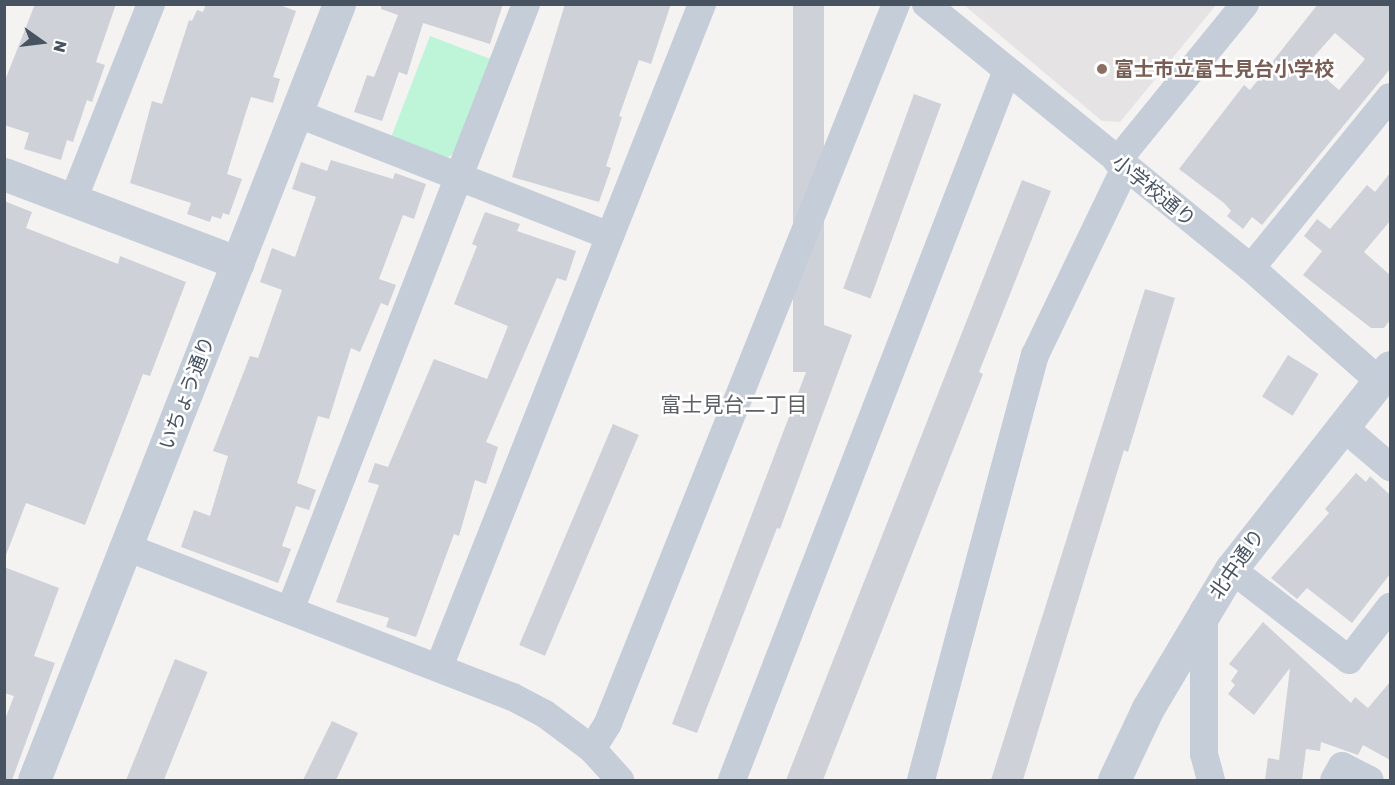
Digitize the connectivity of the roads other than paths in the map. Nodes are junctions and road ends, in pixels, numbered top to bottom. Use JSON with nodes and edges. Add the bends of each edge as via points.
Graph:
{"nodes":[{"id":1,"x":151,"y":4,"type":"edge"},
{"id":2,"x":339,"y":4,"type":"edge"},
{"id":3,"x":526,"y":4,"type":"edge"},
{"id":4,"x":702,"y":4,"type":"edge"},
{"id":5,"x":897,"y":4,"type":"edge"},
{"id":6,"x":926,"y":4,"type":"edge"},
{"id":7,"x":1245,"y":4,"type":"edge"},
{"id":8,"x":1005,"y":73,"type":"junction"},
{"id":9,"x":1390,"y":97,"type":"edge"},
{"id":10,"x":296,"y":113,"type":"junction"},
{"id":11,"x":1121,"y":165,"type":"junction"},
{"id":12,"x":4,"y":174,"type":"edge"},
{"id":13,"x":459,"y":177,"type":"junction"},
{"id":14,"x":73,"y":201,"type":"junction"},
{"id":15,"x":610,"y":236,"type":"junction"},
{"id":16,"x":238,"y":263,"type":"junction"},
{"id":17,"x":1251,"y":268,"type":"junction"},
{"id":18,"x":1385,"y":374,"type":"edge"},
{"id":19,"x":1343,"y":427,"type":"junction"},
{"id":20,"x":1390,"y":467,"type":"edge"},
{"id":21,"x":126,"y":547,"type":"junction"},
{"id":22,"x":1231,"y":569,"type":"junction"},
{"id":23,"x":1390,"y":607,"type":"edge"},
{"id":24,"x":290,"y":610,"type":"junction"},
{"id":25,"x":1204,"y":610,"type":"junction"},
{"id":26,"x":439,"y":667,"type":"junction"},
{"id":27,"x":592,"y":749,"type":"junction"},
{"id":28,"x":34,"y":780,"type":"edge"},
{"id":29,"x":620,"y":780,"type":"edge"},
{"id":30,"x":732,"y":780,"type":"edge"},
{"id":31,"x":921,"y":780,"type":"edge"},
{"id":32,"x":1114,"y":780,"type":"edge"},
{"id":33,"x":1211,"y":780,"type":"edge"},
{"id":34,"x":1334,"y":780,"type":"edge"},
{"id":35,"x":1370,"y":780,"type":"edge"}],
"edges":[{"from":1,"to":14,"type":"street"},
{"from":2,"to":10,"type":"street","name":"いちょう通り"},
{"from":3,"to":13,"type":"street"},
{"from":4,"to":15,"type":"street"},
{"from":5,"to":27,"type":"street","via":[[608,723]]},
{"from":6,"to":8,"type":"street","name":"小学校通り"},
{"from":7,"to":11,"type":"street"},
{"from":8,"to":11,"type":"street","name":"小学校通り"},
{"from":8,"to":30,"type":"street"},
{"from":9,"to":17,"type":"street"},
{"from":10,"to":13,"type":"street"},
{"from":10,"to":16,"type":"street","name":"いちょう通り"},
{"from":11,"to":17,"type":"street","name":"小学校通り"},
{"from":11,"to":31,"type":"street","via":[[1035,355]]},
{"from":12,"to":14,"type":"street"},
{"from":13,"to":15,"type":"street"},
{"from":13,"to":24,"type":"street"},
{"from":14,"to":16,"type":"street"},
{"from":15,"to":26,"type":"street"},
{"from":16,"to":21,"type":"street","name":"いちょう通り"},
{"from":17,"to":18,"type":"street","name":"小学校通り"},
{"from":18,"to":19,"type":"street","name":"北中通り"},
{"from":19,"to":20,"type":"street"},
{"from":19,"to":22,"type":"street","name":"北中通り"},
{"from":21,"to":24,"type":"street"},
{"from":21,"to":28,"type":"street","name":"いちょう通り"},
{"from":22,"to":23,"type":"street","via":[[1349,660]]},
{"from":22,"to":25,"type":"street","name":"北中通り"},
{"from":24,"to":26,"type":"street"},
{"from":25,"to":32,"type":"street","name":"北中通り","via":[[1148,708]]},
{"from":25,"to":33,"type":"street","via":[[1204,754]]},
{"from":26,"to":27,"type":"street","via":[[545,714]]},
{"from":27,"to":29,"type":"street"},
{"from":34,"to":35,"type":"street","via":[[1342,766]]}]}
